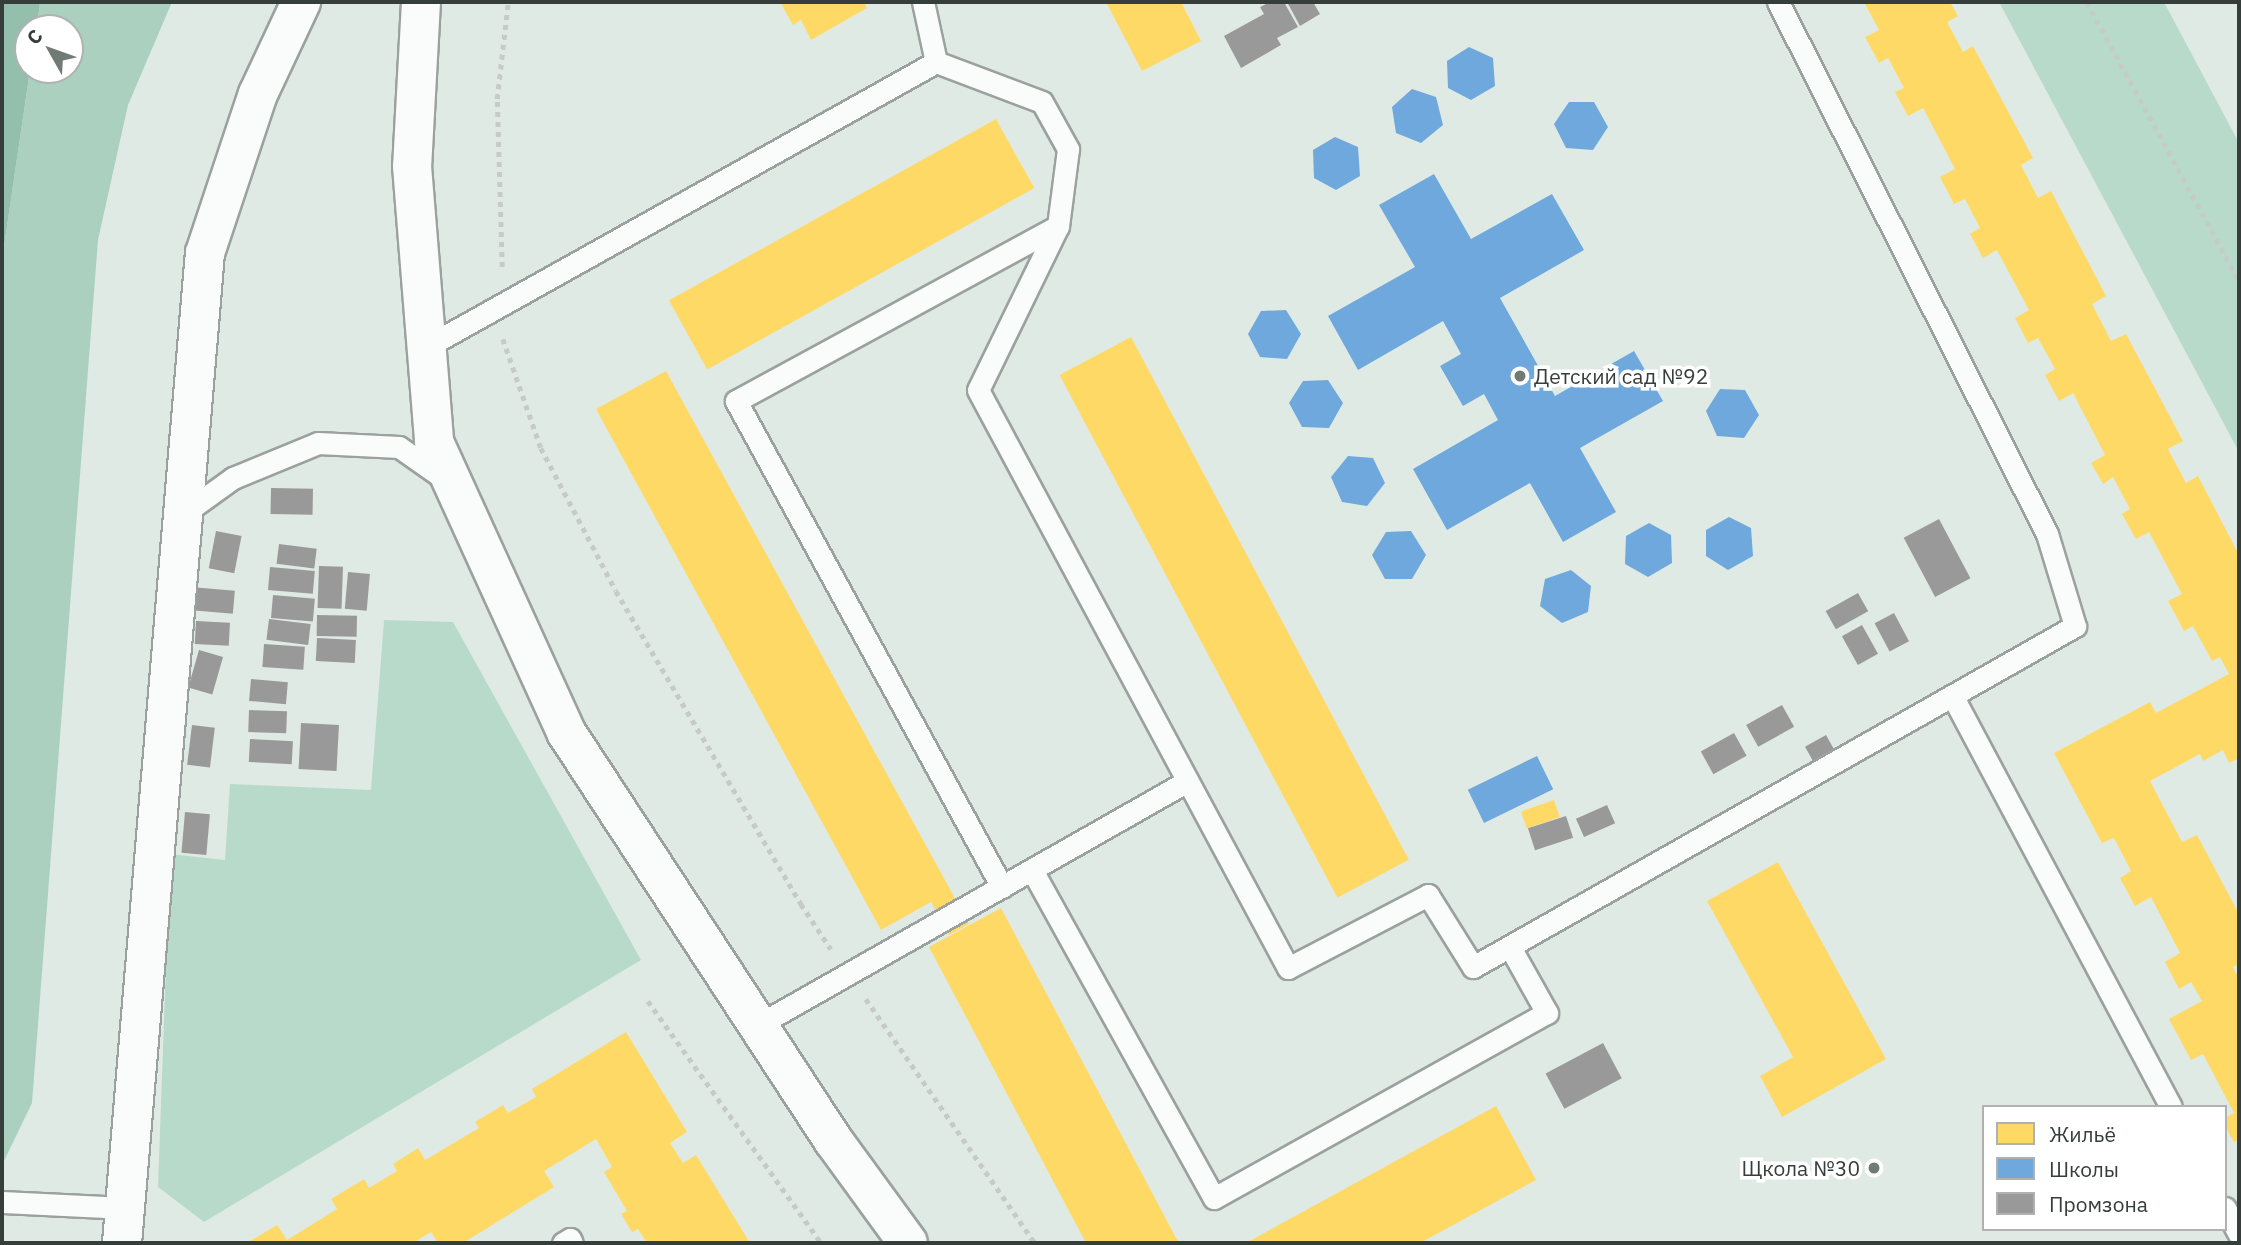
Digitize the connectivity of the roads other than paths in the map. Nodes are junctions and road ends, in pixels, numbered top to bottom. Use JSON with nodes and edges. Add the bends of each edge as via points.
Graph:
{"nodes":[{"id":1,"x":301,"y":2,"type":"edge"},
{"id":2,"x":421,"y":2,"type":"edge"},
{"id":3,"x":923,"y":2,"type":"edge"},
{"id":4,"x":1778,"y":2,"type":"edge"},
{"id":5,"x":936,"y":62,"type":"junction"},
{"id":6,"x":1058,"y":226,"type":"junction"},
{"id":7,"x":426,"y":347,"type":"junction"},
{"id":8,"x":454,"y":486,"type":"junction"},
{"id":9,"x":183,"y":513,"type":"junction"},
{"id":10,"x":1953,"y":696,"type":"junction"},
{"id":11,"x":1188,"y":782,"type":"junction"},
{"id":12,"x":1032,"y":870,"type":"junction"},
{"id":13,"x":1002,"y":887,"type":"junction"},
{"id":14,"x":1510,"y":947,"type":"junction"},
{"id":15,"x":758,"y":1026,"type":"junction"},
{"id":16,"x":2170,"y":1105,"type":"edge"},
{"id":17,"x":2,"y":1202,"type":"edge"},
{"id":18,"x":2227,"y":1212,"type":"edge"},
{"id":19,"x":123,"y":1226,"type":"edge"},
{"id":20,"x":2239,"y":1234,"type":"edge"},
{"id":21,"x":563,"y":1243,"type":"edge"},
{"id":22,"x":572,"y":1243,"type":"edge"},
{"id":23,"x":908,"y":1243,"type":"edge"}],
"edges":[{"from":1,"to":9,"type":"street","via":[[258,94],[205,253]]},
{"from":2,"to":7,"type":"street","via":[[412,166]]},
{"from":3,"to":5,"type":"lane"},
{"from":4,"to":10,"type":"lane","via":[[2047,534],[2075,626]]},
{"from":5,"to":6,"type":"lane","via":[[1042,102],[1069,149]]},
{"from":5,"to":7,"type":"lane"},
{"from":6,"to":11,"type":"lane","via":[[978,390]]},
{"from":6,"to":13,"type":"lane","via":[[736,401]]},
{"from":7,"to":8,"type":"street","via":[[434,442]]},
{"from":8,"to":9,"type":"lane","via":[[399,447],[318,443],[233,478]]},
{"from":8,"to":15,"type":"street","via":[[566,732]]},
{"from":9,"to":19,"type":"street"},
{"from":10,"to":14,"type":"lane"},
{"from":10,"to":16,"type":"lane"},
{"from":11,"to":12,"type":"lane"},
{"from":11,"to":14,"type":"lane","via":[[1288,968],[1428,895],[1473,967]]},
{"from":12,"to":13,"type":"lane"},
{"from":12,"to":14,"type":"lane","via":[[1213,1198],[1547,1013]]},
{"from":13,"to":15,"type":"lane"},
{"from":15,"to":23,"type":"street"},
{"from":17,"to":19,"type":"lane"},
{"from":18,"to":20,"type":"lane"},
{"from":21,"to":22,"type":"lane","via":[[570,1239]]}]}
